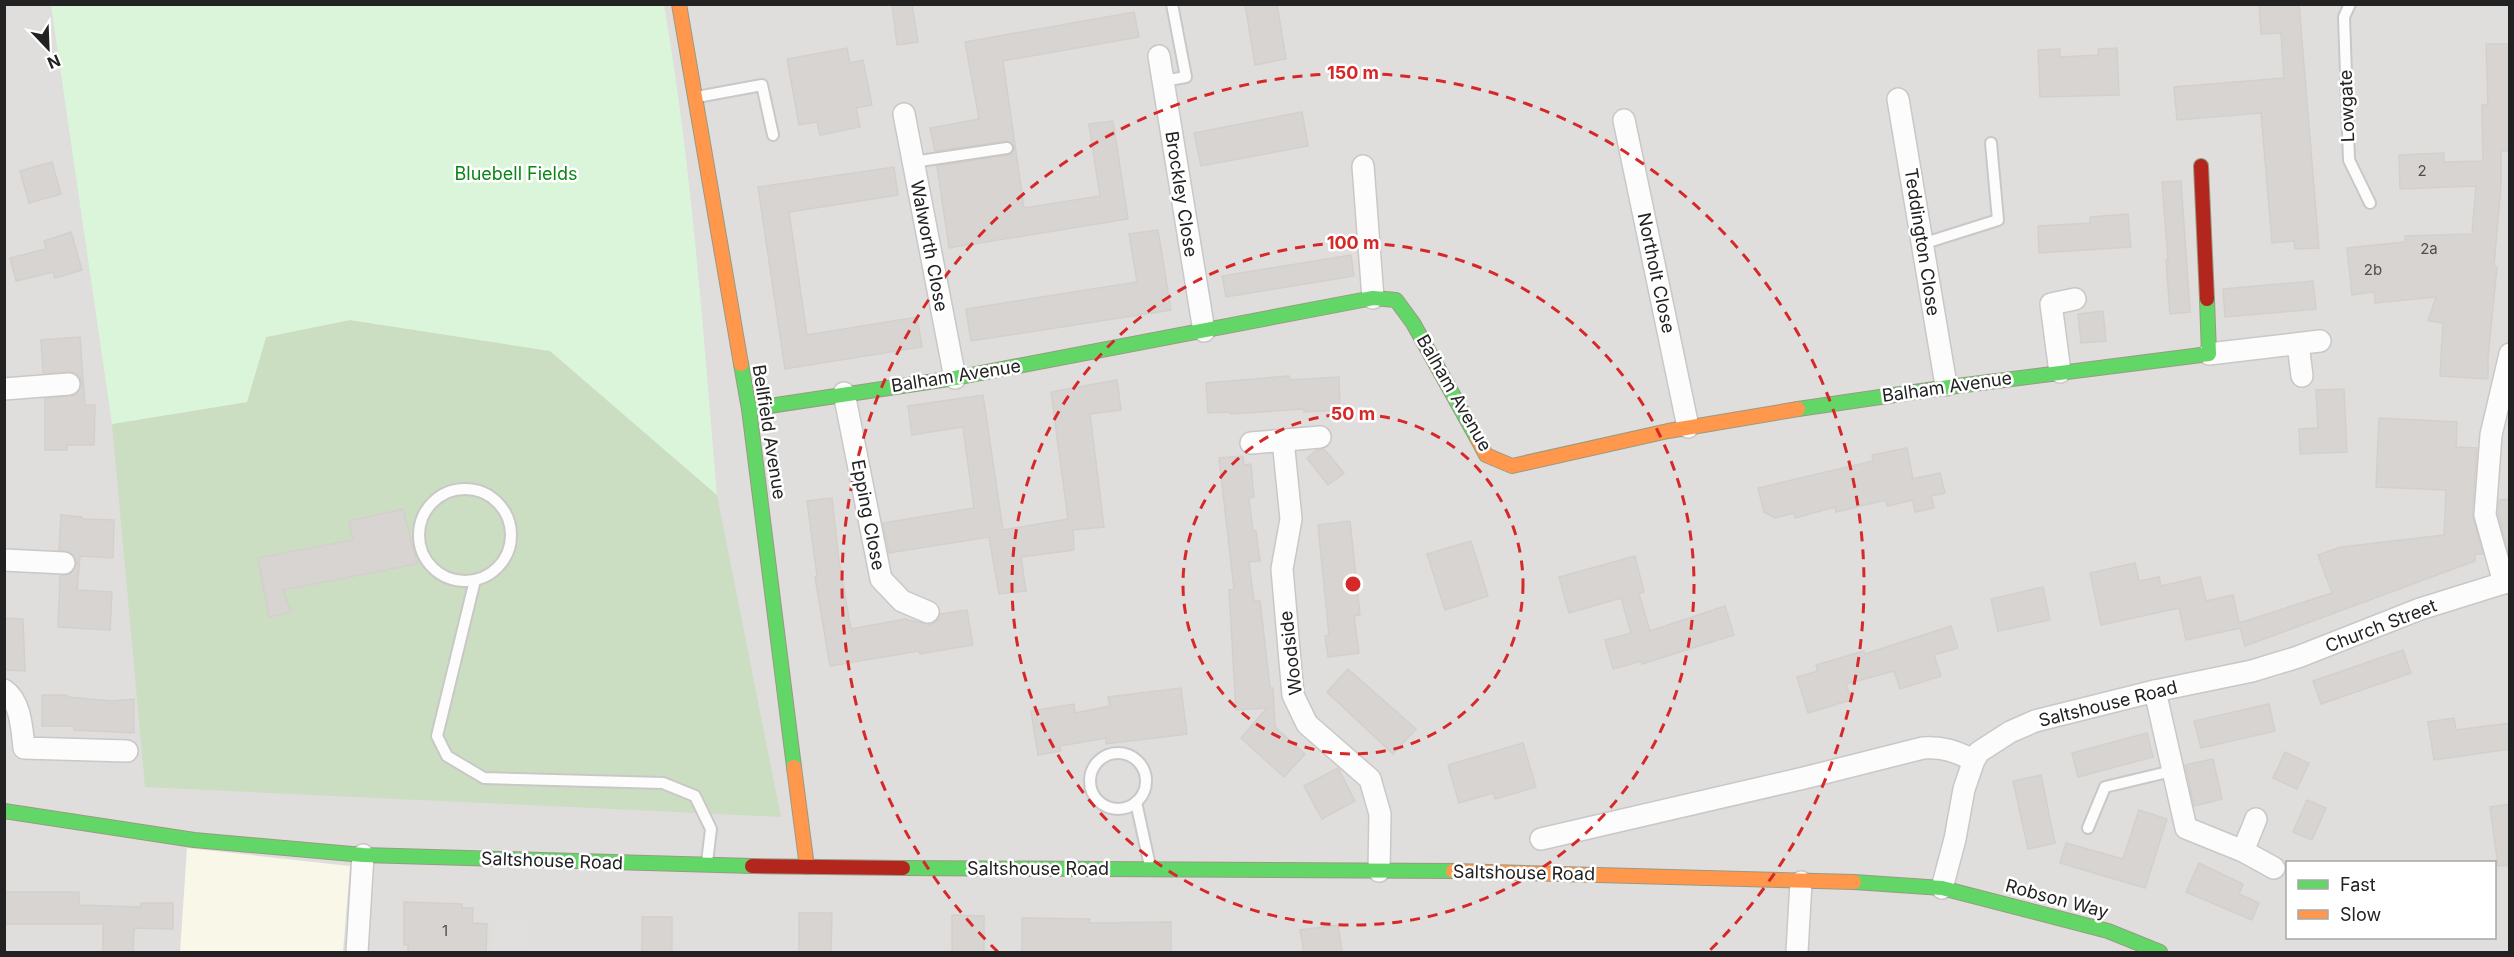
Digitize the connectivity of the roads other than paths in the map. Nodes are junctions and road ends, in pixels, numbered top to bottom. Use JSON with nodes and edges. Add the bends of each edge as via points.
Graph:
{"nodes":[{"id":1,"x":679,"y":4,"type":"edge"},
{"id":2,"x":1172,"y":4,"type":"edge"},
{"id":3,"x":2350,"y":4,"type":"edge"},
{"id":4,"x":1159,"y":56,"type":"dead end"},
{"id":5,"x":1163,"y":81,"type":"junction"},
{"id":6,"x":694,"y":97,"type":"junction"},
{"id":7,"x":1898,"y":99,"type":"dead end"},
{"id":8,"x":904,"y":114,"type":"dead end"},
{"id":9,"x":1624,"y":120,"type":"dead end"},
{"id":10,"x":773,"y":135,"type":"dead end"},
{"id":11,"x":1991,"y":143,"type":"dead end"},
{"id":12,"x":1007,"y":148,"type":"dead end"},
{"id":13,"x":914,"y":162,"type":"junction"},
{"id":14,"x":1363,"y":166,"type":"dead end"},
{"id":15,"x":2201,"y":166,"type":"dead end"},
{"id":16,"x":2370,"y":203,"type":"dead end"},
{"id":17,"x":1922,"y":244,"type":"junction"},
{"id":18,"x":1373,"y":298,"type":"junction"},
{"id":19,"x":2075,"y":299,"type":"dead end"},
{"id":20,"x":1204,"y":331,"type":"junction"},
{"id":21,"x":2320,"y":341,"type":"dead end"},
{"id":22,"x":2298,"y":344,"type":"junction"},
{"id":23,"x":2209,"y":354,"type":"junction"},
{"id":24,"x":2510,"y":354,"type":"edge"},
{"id":25,"x":2060,"y":372,"type":"junction"},
{"id":26,"x":2302,"y":376,"type":"dead end"},
{"id":27,"x":955,"y":378,"type":"junction"},
{"id":28,"x":69,"y":384,"type":"dead end"},
{"id":29,"x":1946,"y":386,"type":"junction"},
{"id":30,"x":4,"y":389,"type":"edge"},
{"id":31,"x":844,"y":393,"type":"junction"},
{"id":32,"x":749,"y":409,"type":"junction"},
{"id":33,"x":1688,"y":427,"type":"junction"},
{"id":34,"x":1320,"y":437,"type":"dead end"},
{"id":35,"x":1283,"y":440,"type":"junction"},
{"id":36,"x":1251,"y":443,"type":"dead end"},
{"id":37,"x":4,"y":560,"type":"edge"},
{"id":38,"x":64,"y":563,"type":"dead end"},
{"id":39,"x":475,"y":580,"type":"junction"},
{"id":40,"x":2507,"y":582,"type":"edge"},
{"id":41,"x":928,"y":612,"type":"dead end"},
{"id":42,"x":2252,"y":671,"type":"joint"},
{"id":43,"x":4,"y":690,"type":"edge"},
{"id":44,"x":2155,"y":691,"type":"junction"},
{"id":45,"x":127,"y":751,"type":"dead end"},
{"id":46,"x":1974,"y":760,"type":"junction"},
{"id":47,"x":2172,"y":771,"type":"junction"},
{"id":48,"x":1136,"y":802,"type":"junction"},
{"id":49,"x":4,"y":812,"type":"edge"},
{"id":50,"x":2256,"y":819,"type":"dead end"},
{"id":51,"x":2088,"y":828,"type":"dead end"},
{"id":52,"x":1540,"y":838,"type":"dead end"},
{"id":53,"x":2243,"y":851,"type":"junction"},
{"id":54,"x":363,"y":855,"type":"junction"},
{"id":55,"x":707,"y":865,"type":"junction"},
{"id":56,"x":807,"y":867,"type":"junction"},
{"id":57,"x":2274,"y":868,"type":"dead end"},
{"id":58,"x":1150,"y":869,"type":"junction"},
{"id":59,"x":1379,"y":871,"type":"junction"},
{"id":60,"x":1801,"y":882,"type":"junction"},
{"id":61,"x":1942,"y":888,"type":"junction"},
{"id":62,"x":357,"y":952,"type":"edge"},
{"id":63,"x":1797,"y":952,"type":"edge"},
{"id":64,"x":2160,"y":952,"type":"edge"}],
"edges":[{"from":1,"to":6,"type":"street","name":"Bellfield Avenue"},
{"from":2,"to":5,"type":"lane","via":[[1186,77]]},
{"from":3,"to":16,"type":"lane","name":"Lowgate","via":[[2344,17],[2349,159]]},
{"from":4,"to":5,"type":"street","name":"Brockley Close"},
{"from":5,"to":20,"type":"street","name":"Brockley Close"},
{"from":6,"to":10,"type":"lane","via":[[762,85]]},
{"from":6,"to":32,"type":"street","name":"Bellfield Avenue"},
{"from":7,"to":17,"type":"street","name":"Teddington Close"},
{"from":8,"to":13,"type":"street","name":"Walworth Close"},
{"from":9,"to":33,"type":"street","name":"Northolt Close"},
{"from":11,"to":17,"type":"lane","via":[[1998,220]]},
{"from":12,"to":13,"type":"lane"},
{"from":13,"to":27,"type":"street","name":"Walworth Close"},
{"from":14,"to":18,"type":"street"},
{"from":15,"to":23,"type":"street"},
{"from":17,"to":29,"type":"street","name":"Teddington Close"},
{"from":18,"to":20,"type":"street","name":"Balham Avenue"},
{"from":18,"to":33,"type":"street","name":"Balham Avenue","via":[[1396,300],[1413,323],[1486,455],[1512,466]]},
{"from":19,"to":25,"type":"street","via":[[2051,304]]},
{"from":20,"to":27,"type":"street","name":"Balham Avenue"},
{"from":21,"to":22,"type":"street","name":"Balham Avenue"},
{"from":22,"to":23,"type":"street","name":"Balham Avenue"},
{"from":22,"to":26,"type":"street"},
{"from":23,"to":25,"type":"street","name":"Balham Avenue"},
{"from":24,"to":40,"type":"street","via":[[2490,435],[2485,515]]},
{"from":25,"to":29,"type":"street","name":"Balham Avenue"},
{"from":27,"to":31,"type":"street","name":"Balham Avenue"},
{"from":28,"to":30,"type":"street"},
{"from":29,"to":33,"type":"street","name":"Balham Avenue"},
{"from":31,"to":32,"type":"street","name":"Balham Avenue"},
{"from":31,"to":41,"type":"street","name":"Epping Close","via":[[881,579],[902,601]]},
{"from":32,"to":56,"type":"street","name":"Bellfield Avenue"},
{"from":34,"to":35,"type":"street"},
{"from":35,"to":36,"type":"street"},
{"from":35,"to":59,"type":"street","name":"Woodside","via":[[1291,519],[1282,569],[1293,695],[1307,724],[1370,779],[1380,814]]},
{"from":37,"to":38,"type":"street"},
{"from":39,"to":39,"type":"lane","via":[[501,564],[509,550],[511,527],[501,506],[490,496],[460,489],[433,502],[424,514],[420,543],[434,569],[460,581]]},
{"from":39,"to":55,"type":"lane","via":[[437,736],[447,756],[484,778],[663,783],[695,796],[711,829]]},
{"from":40,"to":42,"type":"street","name":"Church Street","via":[[2420,609],[2317,651]]},
{"from":42,"to":44,"type":"street","name":"Saltshouse Road"},
{"from":43,"to":45,"type":"street","via":[[18,711],[24,748]]},
{"from":44,"to":46,"type":"street","name":"Saltshouse Road","via":[[2034,721],[1992,743]]},
{"from":44,"to":47,"type":"street"},
{"from":46,"to":52,"type":"street","name":"Saltshouse Road","via":[[1949,749],[1923,747]]},
{"from":46,"to":61,"type":"street"},
{"from":47,"to":51,"type":"lane","via":[[2105,787]]},
{"from":47,"to":53,"type":"street","via":[[2186,828]]},
{"from":48,"to":48,"type":"lane","via":[[1120,808],[1097,799],[1090,783],[1100,759],[1118,753],[1136,759],[1146,785]]},
{"from":48,"to":58,"type":"lane"},
{"from":49,"to":54,"type":"street","name":"Saltshouse Road","via":[[194,840]]},
{"from":50,"to":53,"type":"street"},
{"from":53,"to":57,"type":"street"},
{"from":54,"to":55,"type":"street","name":"Saltshouse Road"},
{"from":54,"to":62,"type":"street"},
{"from":55,"to":56,"type":"street","name":"Saltshouse Road"},
{"from":56,"to":58,"type":"street","name":"Saltshouse Road"},
{"from":58,"to":59,"type":"street","name":"Saltshouse Road"},
{"from":59,"to":60,"type":"street","name":"Saltshouse Road","via":[[1540,872]]},
{"from":60,"to":61,"type":"street","name":"Saltshouse Road"},
{"from":60,"to":63,"type":"street"},
{"from":61,"to":64,"type":"street","name":"Robson Way","via":[[2108,931]]}]}
